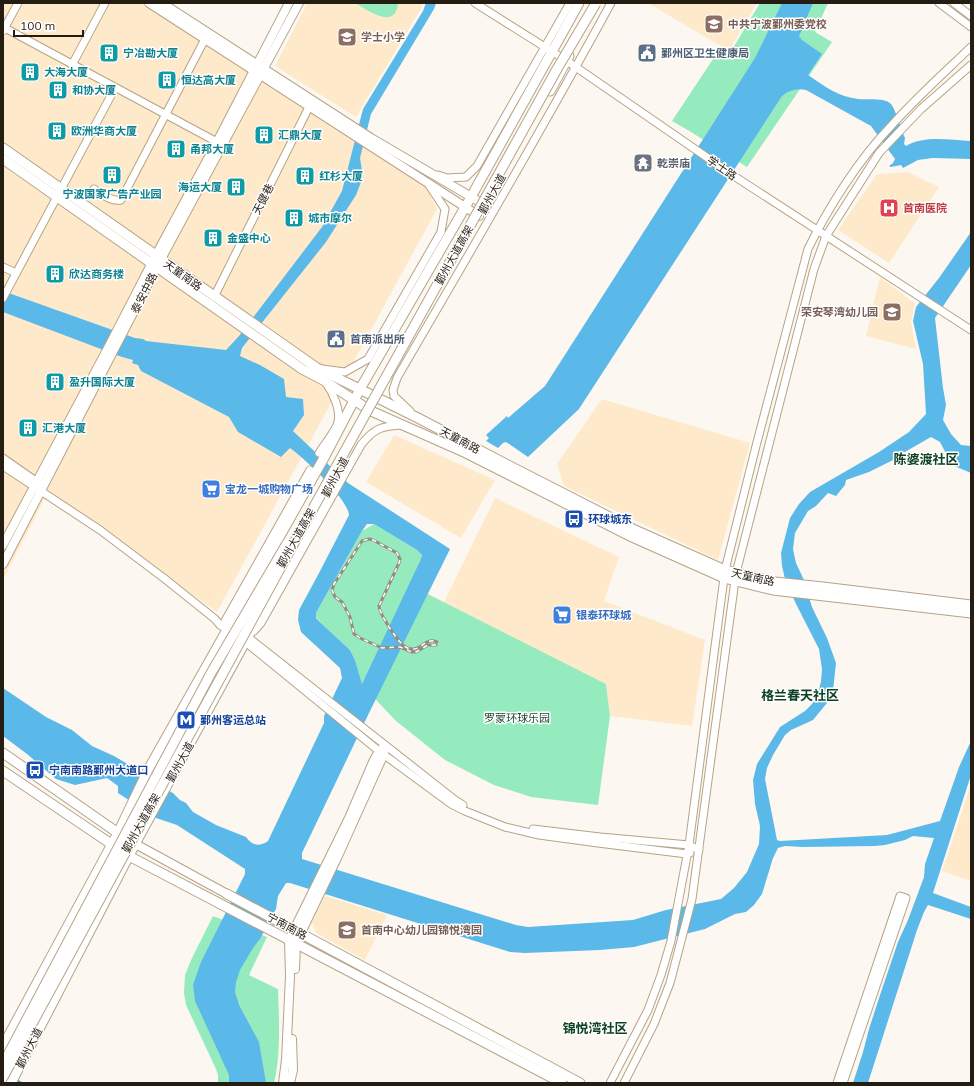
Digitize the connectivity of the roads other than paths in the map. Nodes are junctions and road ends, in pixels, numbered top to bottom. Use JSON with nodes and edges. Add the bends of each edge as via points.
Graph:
{"nodes":[{"id":1,"x":18,"y":3,"type":"edge"},
{"id":2,"x":105,"y":3,"type":"edge"},
{"id":3,"x":149,"y":3,"type":"edge"},
{"id":4,"x":162,"y":3,"type":"edge"},
{"id":5,"x":289,"y":3,"type":"edge"},
{"id":6,"x":299,"y":3,"type":"edge"},
{"id":7,"x":475,"y":3,"type":"edge"},
{"id":8,"x":570,"y":3,"type":"edge"},
{"id":9,"x":579,"y":3,"type":"edge"},
{"id":10,"x":589,"y":3,"type":"edge"},
{"id":11,"x":596,"y":3,"type":"edge"},
{"id":12,"x":600,"y":3,"type":"edge"},
{"id":13,"x":610,"y":3,"type":"edge"},
{"id":14,"x":939,"y":3,"type":"edge"},
{"id":15,"x":954,"y":3,"type":"edge"},
{"id":16,"x":971,"y":16,"type":"edge"},
{"id":17,"x":971,"y":27,"type":"edge"},
{"id":18,"x":4,"y":29,"type":"edge"},
{"id":19,"x":205,"y":39,"type":"junction"},
{"id":20,"x":971,"y":47,"type":"edge"},
{"id":21,"x":549,"y":49,"type":"junction"},
{"id":22,"x":567,"y":61,"type":"junction"},
{"id":23,"x":72,"y":65,"type":"junction"},
{"id":24,"x":971,"y":65,"type":"edge"},
{"id":25,"x":576,"y":66,"type":"junction"},
{"id":26,"x":259,"y":70,"type":"junction"},
{"id":27,"x":115,"y":88,"type":"junction"},
{"id":28,"x":311,"y":103,"type":"junction"},
{"id":29,"x":166,"y":114,"type":"junction"},
{"id":30,"x":217,"y":142,"type":"junction"},
{"id":31,"x":3,"y":148,"type":"edge"},
{"id":32,"x":3,"y":159,"type":"edge"},
{"id":33,"x":428,"y":172,"type":"junction"},
{"id":34,"x":428,"y":183,"type":"junction"},
{"id":35,"x":94,"y":189,"type":"dead end"},
{"id":36,"x":59,"y":193,"type":"junction"},
{"id":37,"x":471,"y":197,"type":"junction"},
{"id":38,"x":485,"y":205,"type":"junction"},
{"id":39,"x":466,"y":207,"type":"junction"},
{"id":40,"x":479,"y":216,"type":"junction"},
{"id":41,"x":817,"y":230,"type":"junction"},
{"id":42,"x":826,"y":236,"type":"junction"},
{"id":43,"x":156,"y":261,"type":"junction"},
{"id":44,"x":3,"y":267,"type":"edge"},
{"id":45,"x":16,"y":273,"type":"junction"},
{"id":46,"x":214,"y":297,"type":"junction"},
{"id":47,"x":3,"y":298,"type":"edge"},
{"id":48,"x":971,"y":330,"type":"edge"},
{"id":49,"x":317,"y":368,"type":"junction"},
{"id":50,"x":323,"y":380,"type":"junction"},
{"id":51,"x":360,"y":390,"type":"junction"},
{"id":52,"x":378,"y":398,"type":"junction"},
{"id":53,"x":354,"y":401,"type":"junction"},
{"id":54,"x":371,"y":411,"type":"junction"},
{"id":55,"x":418,"y":418,"type":"junction"},
{"id":56,"x":412,"y":429,"type":"junction"},
{"id":57,"x":322,"y":455,"type":"junction"},
{"id":58,"x":3,"y":458,"type":"edge"},
{"id":59,"x":3,"y":466,"type":"edge"},
{"id":60,"x":342,"y":471,"type":"junction"},
{"id":61,"x":40,"y":488,"type":"junction"},
{"id":62,"x":3,"y":545,"type":"edge"},
{"id":63,"x":3,"y":564,"type":"edge"},
{"id":64,"x":724,"y":574,"type":"junction"},
{"id":65,"x":735,"y":577,"type":"junction"},
{"id":66,"x":810,"y":590,"type":"junction"},
{"id":67,"x":971,"y":605,"type":"edge"},
{"id":68,"x":971,"y":613,"type":"edge"},
{"id":69,"x":227,"y":625,"type":"junction"},
{"id":70,"x":247,"y":639,"type":"junction"},
{"id":71,"x":382,"y":750,"type":"junction"},
{"id":72,"x":3,"y":753,"type":"edge"},
{"id":73,"x":3,"y":771,"type":"edge"},
{"id":74,"x":118,"y":832,"type":"junction"},
{"id":75,"x":111,"y":844,"type":"junction"},
{"id":76,"x":135,"y":844,"type":"junction"},
{"id":77,"x":688,"y":845,"type":"junction"},
{"id":78,"x":699,"y":850,"type":"junction"},
{"id":79,"x":687,"y":854,"type":"junction"},
{"id":80,"x":129,"y":856,"type":"junction"},
{"id":81,"x":227,"y":894,"type":"joint"},
{"id":82,"x":298,"y":932,"type":"junction"},
{"id":83,"x":293,"y":942,"type":"junction"},
{"id":84,"x":3,"y":1046,"type":"edge"},
{"id":85,"x":3,"y":1064,"type":"edge"},
{"id":86,"x":3,"y":1077,"type":"edge"},
{"id":87,"x":11,"y":1083,"type":"edge"},
{"id":88,"x":283,"y":1083,"type":"edge"},
{"id":89,"x":290,"y":1083,"type":"edge"},
{"id":90,"x":562,"y":1083,"type":"edge"},
{"id":91,"x":580,"y":1083,"type":"edge"},
{"id":92,"x":610,"y":1083,"type":"edge"},
{"id":93,"x":624,"y":1083,"type":"edge"},
{"id":94,"x":837,"y":1083,"type":"edge"},
{"id":95,"x":843,"y":1083,"type":"edge"}],
"edges":[{"from":1,"to":18,"type":"street"},
{"from":2,"to":23,"type":"street"},
{"from":3,"to":19,"type":"main road"},
{"from":4,"to":26,"type":"main road"},
{"from":5,"to":26,"type":"main road","name":"泰安中路"},
{"from":6,"to":26,"type":"main road","name":"泰安中路"},
{"from":7,"to":21,"type":"street","name":"学士路"},
{"from":8,"to":21,"type":"street","name":"鄞州大道"},
{"from":9,"to":21,"type":"main road","name":"鄞州大道"},
{"from":10,"to":85,"type":"main road","name":"鄞州大道高架","bridge":true,"via":[[266,580],[211,673]]},
{"from":11,"to":86,"type":"main road","name":"鄞州大道高架","bridge":true,"via":[[295,541]]},
{"from":12,"to":22,"type":"main road","name":"鄞州大道"},
{"from":13,"to":25,"type":"street","name":"鄞州大道"},
{"from":14,"to":17,"type":"street"},
{"from":15,"to":16,"type":"street"},
{"from":18,"to":23,"type":"street"},
{"from":19,"to":26,"type":"main road"},
{"from":19,"to":29,"type":"street"},
{"from":20,"to":41,"type":"street","via":[[890,126],[857,166]]},
{"from":21,"to":22,"type":"street","name":"学士路"},
{"from":21,"to":33,"type":"street","name":"鄞州大道","via":[[477,166],[466,177],[447,178]]},
{"from":21,"to":37,"type":"main road","name":"鄞州大道"},
{"from":22,"to":25,"type":"street","name":"学士路"},
{"from":22,"to":38,"type":"main road","name":"鄞州大道"},
{"from":23,"to":27,"type":"street"},
{"from":24,"to":42,"type":"street","via":[[921,109],[879,153]]},
{"from":25,"to":41,"type":"street","name":"学士路","via":[[692,148]]},
{"from":25,"to":55,"type":"street","name":"鄞州大道","via":[[397,378],[394,396]]},
{"from":26,"to":28,"type":"main road"},
{"from":26,"to":30,"type":"main road","name":"泰安中路"},
{"from":26,"to":43,"type":"main road","name":"泰安中路","via":[[218,152]]},
{"from":27,"to":29,"type":"street"},
{"from":27,"to":36,"type":"street"},
{"from":28,"to":33,"type":"main road"},
{"from":28,"to":34,"type":"main road"},
{"from":28,"to":46,"type":"street","name":"天健巷"},
{"from":29,"to":30,"type":"street"},
{"from":29,"to":35,"type":"street","via":[[121,200],[111,199]]},
{"from":30,"to":43,"type":"main road","name":"泰安中路"},
{"from":31,"to":36,"type":"main road","name":"天童南路"},
{"from":32,"to":36,"type":"main road","name":"天童南路"},
{"from":33,"to":37,"type":"main road"},
{"from":34,"to":39,"type":"main road"},
{"from":34,"to":49,"type":"street","via":[[445,209],[441,232],[368,359],[345,372]]},
{"from":36,"to":43,"type":"main road","name":"天童南路"},
{"from":36,"to":45,"type":"street"},
{"from":37,"to":38,"type":"main road"},
{"from":37,"to":39,"type":"main road","name":"鄞州大道"},
{"from":38,"to":40,"type":"main road","name":"鄞州大道"},
{"from":39,"to":40,"type":"main road"},
{"from":39,"to":51,"type":"main road","name":"鄞州大道"},
{"from":40,"to":52,"type":"main road","name":"鄞州大道"},
{"from":41,"to":42,"type":"street","name":"学士路"},
{"from":41,"to":64,"type":"street","via":[[808,249]]},
{"from":42,"to":48,"type":"street","name":"学士路"},
{"from":42,"to":65,"type":"street","via":[[814,269]]},
{"from":43,"to":46,"type":"main road","name":"天童南路"},
{"from":43,"to":50,"type":"main road","name":"天童南路","via":[[302,369]]},
{"from":43,"to":61,"type":"main road","name":"泰安中路"},
{"from":44,"to":45,"type":"street"},
{"from":45,"to":47,"type":"street"},
{"from":46,"to":49,"type":"main road","name":"天童南路"},
{"from":49,"to":51,"type":"main road","name":"天童南路"},
{"from":50,"to":53,"type":"main road","name":"天童南路"},
{"from":50,"to":57,"type":"street","via":[[331,390],[337,406],[338,422]]},
{"from":51,"to":52,"type":"main road","name":"天童南路"},
{"from":51,"to":53,"type":"main road","name":"鄞州大道"},
{"from":52,"to":54,"type":"main road","name":"鄞州大道"},
{"from":52,"to":55,"type":"main road","name":"天童南路"},
{"from":53,"to":54,"type":"main road","name":"天童南路"},
{"from":53,"to":57,"type":"main road","name":"鄞州大道"},
{"from":54,"to":56,"type":"main road","name":"天童南路"},
{"from":54,"to":60,"type":"main road","name":"鄞州大道"},
{"from":55,"to":64,"type":"main road","name":"天童南路"},
{"from":56,"to":60,"type":"street","via":[[403,425],[378,429],[368,436]]},
{"from":56,"to":64,"type":"main road","name":"天童南路","via":[[466,453],[632,537]]},
{"from":57,"to":69,"type":"main road","name":"鄞州大道"},
{"from":58,"to":61,"type":"street"},
{"from":59,"to":61,"type":"street"},
{"from":60,"to":70,"type":"main road","name":"鄞州大道"},
{"from":61,"to":62,"type":"main road","name":"泰安中路"},
{"from":61,"to":63,"type":"main road","name":"泰安中路"},
{"from":61,"to":69,"type":"street","via":[[165,579],[220,625]]},
{"from":64,"to":65,"type":"main road","name":"天童南路"},
{"from":64,"to":77,"type":"street"},
{"from":65,"to":66,"type":"main road","name":"天童南路"},
{"from":65,"to":78,"type":"street"},
{"from":66,"to":67,"type":"main road","name":"天童南路"},
{"from":66,"to":68,"type":"main road"},
{"from":69,"to":70,"type":"street"},
{"from":69,"to":74,"type":"main road","name":"鄞州大道","via":[[148,770]]},
{"from":70,"to":71,"type":"street"},
{"from":70,"to":71,"type":"street","via":[[365,730]]},
{"from":70,"to":76,"type":"main road","name":"鄞州大道"},
{"from":71,"to":77,"type":"street","via":[[455,800],[504,823],[540,830]]},
{"from":71,"to":79,"type":"street","via":[[451,804],[505,828],[598,844]]},
{"from":71,"to":82,"type":"main road"},
{"from":72,"to":74,"type":"main road","name":"宁南南路"},
{"from":73,"to":75,"type":"main road","name":"宁南南路"},
{"from":74,"to":75,"type":"main road","name":"鄞州大道"},
{"from":74,"to":76,"type":"main road","name":"宁南南路"},
{"from":75,"to":80,"type":"main road","name":"宁南南路"},
{"from":75,"to":84,"type":"main road","name":"鄞州大道"},
{"from":76,"to":80,"type":"main road","name":"鄞州大道"},
{"from":76,"to":81,"type":"main road","name":"宁南南路"},
{"from":77,"to":78,"type":"street"},
{"from":77,"to":79,"type":"street"},
{"from":78,"to":79,"type":"street"},
{"from":78,"to":93,"type":"street","via":[[692,898],[670,983],[654,1024]]},
{"from":79,"to":92,"type":"street","via":[[671,941],[661,975],[648,1010]]},
{"from":80,"to":83,"type":"main road","name":"宁南南路"},
{"from":80,"to":87,"type":"main road","name":"鄞州大道"},
{"from":81,"to":82,"type":"main road","name":"宁南南路"},
{"from":82,"to":83,"type":"main road"},
{"from":82,"to":91,"type":"main road","name":"宁南南路"},
{"from":83,"to":88,"type":"main road"},
{"from":83,"to":89,"type":"main road"},
{"from":83,"to":90,"type":"main road","name":"宁南南路"},
{"from":94,"to":95,"type":"street","via":[[900,896],[906,898]]}]}
